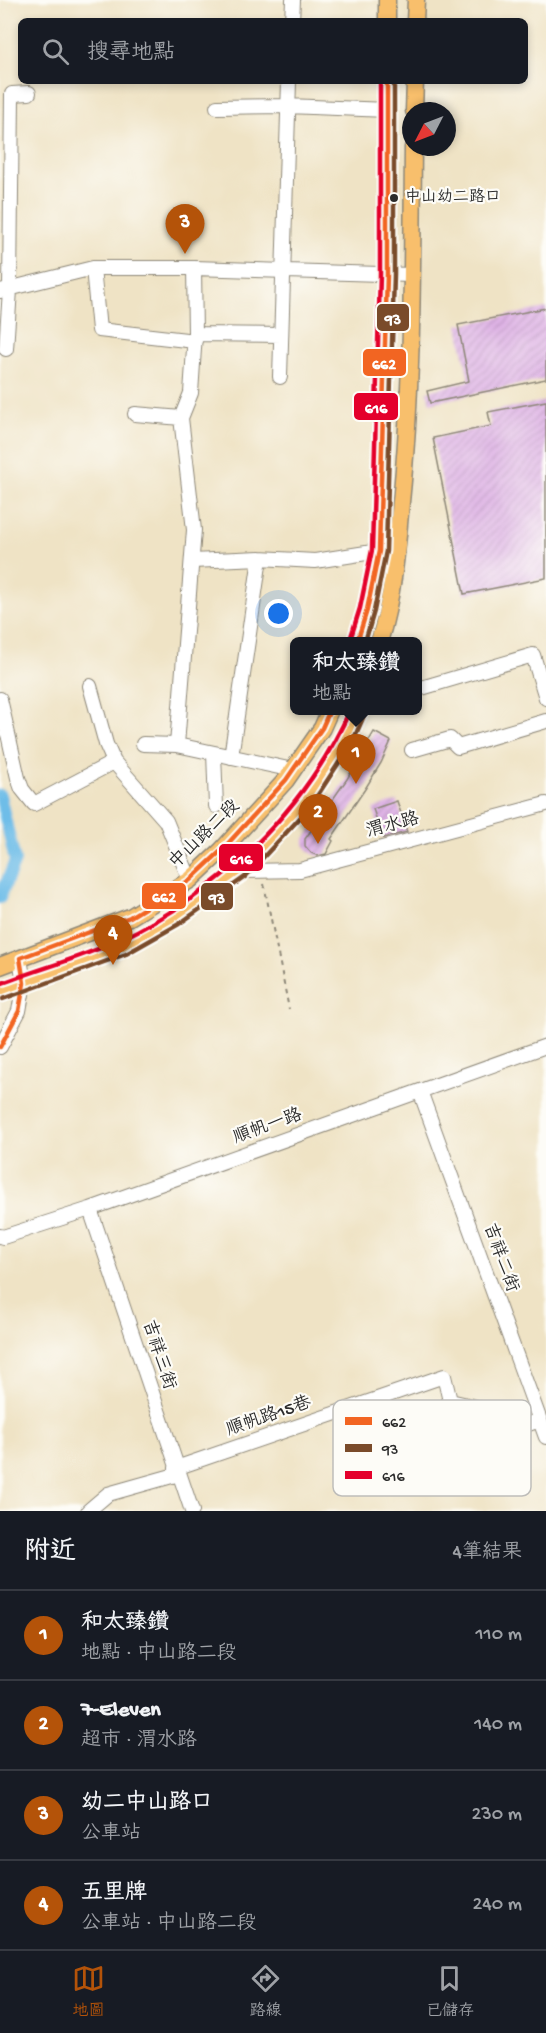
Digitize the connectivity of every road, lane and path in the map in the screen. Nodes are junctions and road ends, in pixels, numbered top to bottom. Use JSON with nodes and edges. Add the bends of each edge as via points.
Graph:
{"nodes":[{"id":1,"x":293,"y":0,"type":"edge"},
{"id":2,"x":387,"y":0,"type":"edge"},
{"id":3,"x":416,"y":0,"type":"edge"},
{"id":4,"x":292,"y":18,"type":"edge"},
{"id":5,"x":387,"y":18,"type":"edge"},
{"id":6,"x":416,"y":18,"type":"edge"},
{"id":7,"x":289,"y":84,"type":"edge"},
{"id":8,"x":387,"y":84,"type":"edge"},
{"id":9,"x":414,"y":84,"type":"edge"},
{"id":10,"x":29,"y":93,"type":"dead end"},
{"id":11,"x":414,"y":102,"type":"edge"},
{"id":12,"x":287,"y":106,"type":"junction"},
{"id":13,"x":217,"y":107,"type":"dead end"},
{"id":14,"x":387,"y":110,"type":"junction"},
{"id":15,"x":413,"y":156,"type":"edge"},
{"id":16,"x":93,"y":268,"type":"junction"},
{"id":17,"x":194,"y":268,"type":"junction"},
{"id":18,"x":284,"y":271,"type":"junction"},
{"id":19,"x":387,"y":274,"type":"junction"},
{"id":20,"x":411,"y":275,"type":"junction"},
{"id":21,"x":5,"y":291,"type":"edge"},
{"id":22,"x":281,"y":335,"type":"junction"},
{"id":23,"x":195,"y":337,"type":"junction"},
{"id":24,"x":6,"y":349,"type":"dead end"},
{"id":25,"x":280,"y":377,"type":"dead end"},
{"id":26,"x":135,"y":414,"type":"dead end"},
{"id":27,"x":181,"y":418,"type":"junction"},
{"id":28,"x":379,"y":551,"type":"junction"},
{"id":29,"x":260,"y":558,"type":"junction"},
{"id":30,"x":192,"y":561,"type":"junction"},
{"id":31,"x":359,"y":637,"type":"edge"},
{"id":32,"x":380,"y":637,"type":"edge"},
{"id":33,"x":90,"y":686,"type":"dead end"},
{"id":34,"x":422,"y":687,"type":"edge"},
{"id":35,"x":546,"y":698,"type":"edge"},
{"id":36,"x":0,"y":699,"type":"edge"},
{"id":37,"x":328,"y":715,"type":"edge"},
{"id":38,"x":356,"y":715,"type":"edge"},
{"id":39,"x":546,"y":721,"type":"edge"},
{"id":40,"x":143,"y":744,"type":"dead end"},
{"id":41,"x":177,"y":745,"type":"junction"},
{"id":42,"x":412,"y":750,"type":"dead end"},
{"id":43,"x":214,"y":753,"type":"junction"},
{"id":44,"x":231,"y":757,"type":"junction"},
{"id":45,"x":114,"y":762,"type":"junction"},
{"id":46,"x":292,"y":770,"type":"junction"},
{"id":47,"x":546,"y":804,"type":"edge"},
{"id":48,"x":216,"y":806,"type":"dead end"},
{"id":49,"x":222,"y":850,"type":"junction"},
{"id":50,"x":241,"y":871,"type":"junction"},
{"id":51,"x":190,"y":880,"type":"junction"},
{"id":52,"x":20,"y":958,"type":"junction"},
{"id":53,"x":0,"y":966,"type":"edge"},
{"id":54,"x":24,"y":983,"type":"junction"},
{"id":55,"x":0,"y":992,"type":"edge"},
{"id":56,"x":289,"y":1009,"type":"dead end"},
{"id":57,"x":546,"y":1046,"type":"edge"},
{"id":58,"x":0,"y":1047,"type":"edge"},
{"id":59,"x":420,"y":1091,"type":"junction"},
{"id":60,"x":90,"y":1209,"type":"junction"},
{"id":61,"x":0,"y":1236,"type":"edge"},
{"id":62,"x":377,"y":1400,"type":"edge"},
{"id":63,"x":450,"y":1400,"type":"edge"},
{"id":64,"x":333,"y":1416,"type":"edge"},
{"id":65,"x":540,"y":1420,"type":"junction"},
{"id":66,"x":531,"y":1423,"type":"edge"},
{"id":67,"x":546,"y":1437,"type":"edge"},
{"id":68,"x":178,"y":1471,"type":"junction"},
{"id":69,"x":88,"y":1511,"type":"edge"},
{"id":70,"x":192,"y":1511,"type":"edge"}],
"edges":[{"from":1,"to":4,"type":"street"},
{"from":2,"to":5,"type":"main road"},
{"from":3,"to":6,"type":"main road"},
{"from":7,"to":12,"type":"street"},
{"from":8,"to":14,"type":"main road"},
{"from":9,"to":11,"type":"main road"},
{"from":10,"to":21,"type":"street","via":[[12,94]]},
{"from":12,"to":13,"type":"street"},
{"from":12,"to":14,"type":"street"},
{"from":12,"to":18,"type":"street"},
{"from":14,"to":19,"type":"main road"},
{"from":15,"to":20,"type":"main road"},
{"from":16,"to":17,"type":"street"},
{"from":16,"to":21,"type":"street"},
{"from":16,"to":23,"type":"street","via":[[99,330]]},
{"from":17,"to":18,"type":"street"},
{"from":17,"to":23,"type":"street"},
{"from":18,"to":19,"type":"street"},
{"from":18,"to":22,"type":"street"},
{"from":19,"to":20,"type":"street"},
{"from":19,"to":28,"type":"main road"},
{"from":20,"to":32,"type":"main road","via":[[408,433],[394,569]]},
{"from":21,"to":24,"type":"street"},
{"from":22,"to":23,"type":"street"},
{"from":22,"to":25,"type":"street"},
{"from":23,"to":27,"type":"street","via":[[191,393]]},
{"from":26,"to":27,"type":"street"},
{"from":27,"to":30,"type":"street","via":[[194,530]]},
{"from":28,"to":29,"type":"street","via":[[315,561]]},
{"from":28,"to":31,"type":"main road"},
{"from":29,"to":30,"type":"street"},
{"from":29,"to":44,"type":"street"},
{"from":30,"to":41,"type":"street"},
{"from":33,"to":45,"type":"street"},
{"from":34,"to":35,"type":"street","via":[[533,655]]},
{"from":36,"to":45,"type":"street","via":[[18,778],[34,804]]},
{"from":37,"to":46,"type":"main road","name":"中山路二段"},
{"from":38,"to":50,"type":"main road","via":[[304,802]]},
{"from":39,"to":42,"type":"street","via":[[458,747],[450,739]]},
{"from":40,"to":41,"type":"street"},
{"from":41,"to":43,"type":"street"},
{"from":43,"to":44,"type":"street"},
{"from":43,"to":48,"type":"street"},
{"from":44,"to":46,"type":"street"},
{"from":45,"to":51,"type":"street","via":[[166,821]]},
{"from":46,"to":49,"type":"main road","name":"中山路二段"},
{"from":47,"to":50,"type":"street","name":"渭水路","via":[[300,870]]},
{"from":49,"to":50,"type":"street"},
{"from":49,"to":51,"type":"main road","name":"中山路二段"},
{"from":50,"to":54,"type":"main road","via":[[175,918],[122,947]]},
{"from":50,"to":56,"type":"path","via":[[266,884]]},
{"from":51,"to":52,"type":"main road","name":"中山路二段","via":[[130,917]]},
{"from":52,"to":53,"type":"main road","name":"中山路二段"},
{"from":52,"to":54,"type":"street"},
{"from":54,"to":55,"type":"main road"},
{"from":54,"to":58,"type":"street","via":[[19,1011]]},
{"from":57,"to":59,"type":"street","name":"順帆一路"},
{"from":59,"to":60,"type":"street","name":"順帆一路"},
{"from":59,"to":65,"type":"street","name":"吉祥二街"},
{"from":60,"to":61,"type":"street","name":"順帆一路"},
{"from":60,"to":68,"type":"street","name":"吉祥三街"},
{"from":62,"to":63,"type":"street","name":"順帆路15巷","via":[[444,1376]]},
{"from":64,"to":68,"type":"street","name":"順帆路15巷"},
{"from":65,"to":66,"type":"street","name":"順帆路15巷"},
{"from":65,"to":67,"type":"street","name":"吉祥二街"},
{"from":68,"to":69,"type":"street","name":"順帆路15巷","via":[[108,1494]]},
{"from":68,"to":70,"type":"street","name":"吉祥三街"}]}
